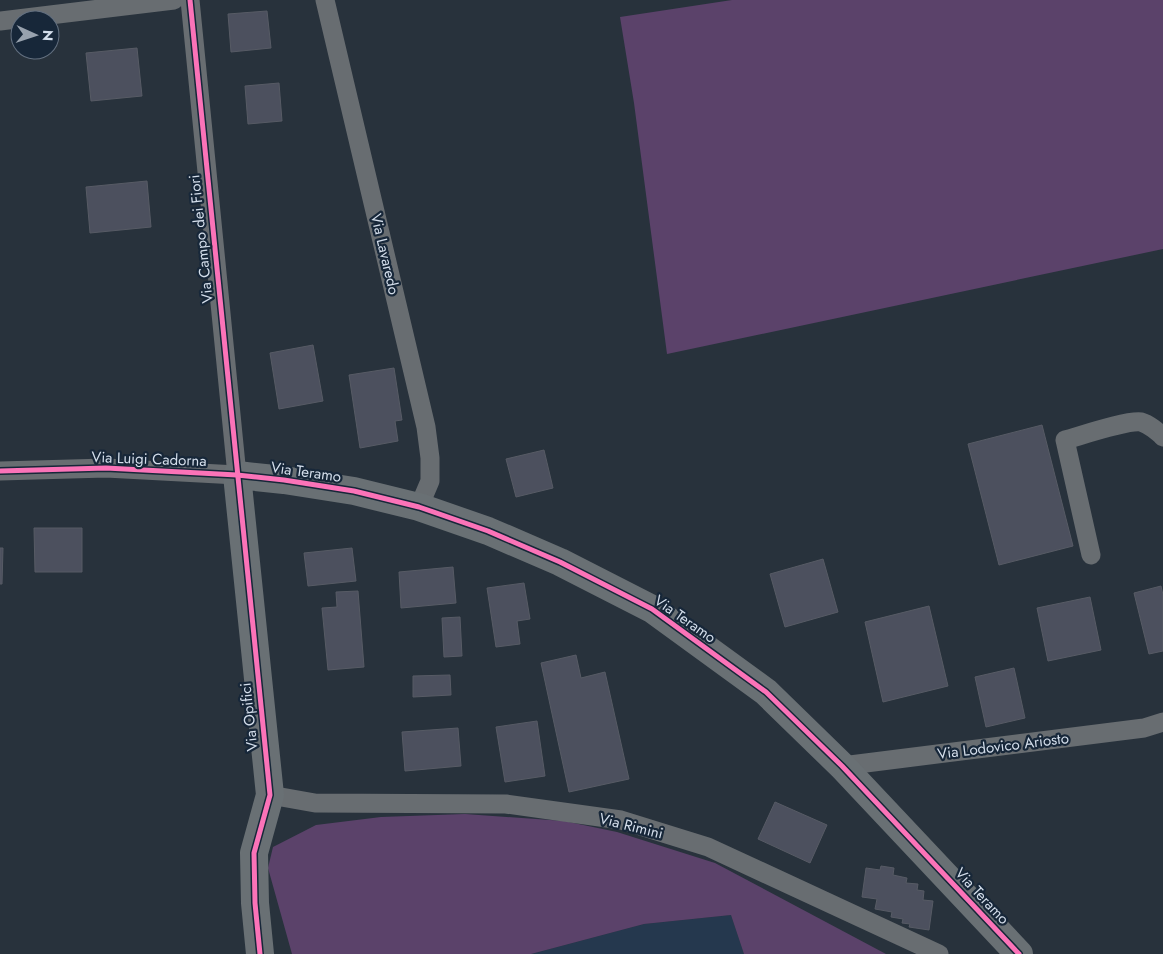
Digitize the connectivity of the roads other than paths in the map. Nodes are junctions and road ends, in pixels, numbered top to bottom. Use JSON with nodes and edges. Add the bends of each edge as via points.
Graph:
{"nodes":[{"id":1,"x":174,"y":0,"type":"edge"},
{"id":2,"x":190,"y":0,"type":"edge"},
{"id":3,"x":325,"y":0,"type":"edge"},
{"id":4,"x":0,"y":21,"type":"edge"},
{"id":5,"x":1163,"y":437,"type":"edge"},
{"id":6,"x":0,"y":471,"type":"edge"},
{"id":7,"x":237,"y":475,"type":"junction"},
{"id":8,"x":419,"y":507,"type":"junction"},
{"id":9,"x":1091,"y":555,"type":"dead end"},
{"id":10,"x":1163,"y":722,"type":"edge"},
{"id":11,"x":842,"y":766,"type":"junction"},
{"id":12,"x":270,"y":795,"type":"junction"},
{"id":13,"x":260,"y":954,"type":"edge"},
{"id":14,"x":939,"y":954,"type":"edge"},
{"id":15,"x":1020,"y":954,"type":"edge"}],
"edges":[{"from":1,"to":4,"type":"street"},
{"from":2,"to":7,"type":"street","name":"Via Campo dei Fiori"},
{"from":3,"to":8,"type":"street","name":"Via Lavaredo","via":[[426,427],[430,481]]},
{"from":5,"to":9,"type":"street","via":[[1141,422],[1064,440]]},
{"from":6,"to":7,"type":"street","name":"Via Luigi Cadorna","via":[[106,468]]},
{"from":7,"to":8,"type":"street","name":"Via Teramo","via":[[354,491]]},
{"from":7,"to":12,"type":"street","name":"Via Opifici"},
{"from":8,"to":11,"type":"street","name":"Via Teramo","via":[[488,531],[560,562],[652,609],[766,692]]},
{"from":10,"to":11,"type":"street","name":"Via Lodovico Ariosto","via":[[1144,728]]},
{"from":11,"to":15,"type":"street","name":"Via Teramo"},
{"from":12,"to":13,"type":"street","name":"Via Opifici","via":[[254,853]]},
{"from":12,"to":14,"type":"street","name":"Via Rimini","via":[[315,802],[506,804],[621,820],[708,847]]}]}
